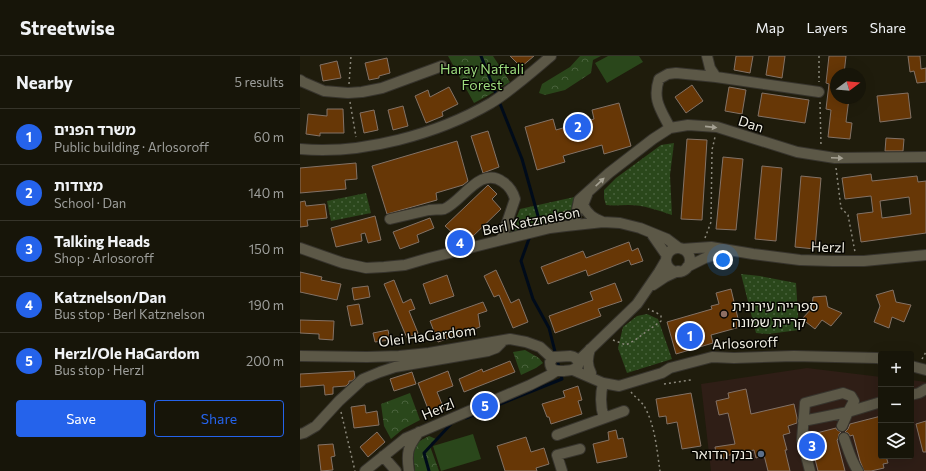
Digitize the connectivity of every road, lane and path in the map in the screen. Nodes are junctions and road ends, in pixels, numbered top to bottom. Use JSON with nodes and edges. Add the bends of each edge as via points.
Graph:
{"nodes":[{"id":1,"x":551,"y":56,"type":"edge"},
{"id":2,"x":707,"y":56,"type":"edge"},
{"id":3,"x":818,"y":56,"type":"edge"},
{"id":4,"x":442,"y":66,"type":"dead end"},
{"id":5,"x":716,"y":77,"type":"junction"},
{"id":6,"x":300,"y":80,"type":"edge"},
{"id":7,"x":820,"y":92,"type":"junction"},
{"id":8,"x":717,"y":127,"type":"junction"},
{"id":9,"x":670,"y":128,"type":"junction"},
{"id":10,"x":300,"y":149,"type":"edge"},
{"id":11,"x":822,"y":157,"type":"junction"},
{"id":12,"x":926,"y":157,"type":"edge"},
{"id":13,"x":835,"y":158,"type":"junction"},
{"id":14,"x":589,"y":192,"type":"junction"},
{"id":15,"x":579,"y":200,"type":"junction"},
{"id":16,"x":390,"y":219,"type":"dead end"},
{"id":17,"x":603,"y":222,"type":"junction"},
{"id":18,"x":574,"y":225,"type":"junction"},
{"id":19,"x":550,"y":228,"type":"junction"},
{"id":20,"x":651,"y":233,"type":"junction"},
{"id":21,"x":501,"y":240,"type":"junction"},
{"id":22,"x":701,"y":247,"type":"junction"},
{"id":23,"x":300,"y":248,"type":"edge"},
{"id":24,"x":681,"y":248,"type":"junction"},
{"id":25,"x":729,"y":250,"type":"junction"},
{"id":26,"x":926,"y":255,"type":"edge"},
{"id":27,"x":667,"y":258,"type":"junction"},
{"id":28,"x":857,"y":261,"type":"junction"},
{"id":29,"x":683,"y":269,"type":"junction"},
{"id":30,"x":648,"y":289,"type":"junction"},
{"id":31,"x":648,"y":309,"type":"dead end"},
{"id":32,"x":611,"y":336,"type":"junction"},
{"id":33,"x":503,"y":340,"type":"junction"},
{"id":34,"x":590,"y":350,"type":"junction"},
{"id":35,"x":926,"y":352,"type":"edge"},
{"id":36,"x":300,"y":356,"type":"edge"},
{"id":37,"x":878,"y":358,"type":"edge"},
{"id":38,"x":575,"y":363,"type":"junction"},
{"id":39,"x":553,"y":365,"type":"junction"},
{"id":40,"x":919,"y":367,"type":"edge"},
{"id":41,"x":591,"y":374,"type":"junction"},
{"id":42,"x":603,"y":383,"type":"junction"},
{"id":43,"x":614,"y":385,"type":"junction"},
{"id":44,"x":926,"y":389,"type":"edge"},
{"id":45,"x":629,"y":390,"type":"dead end"},
{"id":46,"x":914,"y":394,"type":"edge"},
{"id":47,"x":339,"y":401,"type":"junction"},
{"id":48,"x":878,"y":403,"type":"edge"},
{"id":49,"x":624,"y":411,"type":"dead end"},
{"id":50,"x":848,"y":412,"type":"junction"},
{"id":51,"x":604,"y":418,"type":"junction"},
{"id":52,"x":804,"y":421,"type":"junction"},
{"id":53,"x":842,"y":426,"type":"dead end"},
{"id":54,"x":419,"y":432,"type":"junction"},
{"id":55,"x":300,"y":434,"type":"edge"},
{"id":56,"x":557,"y":436,"type":"dead end"},
{"id":57,"x":844,"y":438,"type":"dead end"},
{"id":58,"x":580,"y":449,"type":"dead end"},
{"id":59,"x":383,"y":456,"type":"junction"},
{"id":60,"x":355,"y":471,"type":"edge"},
{"id":61,"x":365,"y":471,"type":"edge"},
{"id":62,"x":396,"y":471,"type":"edge"},
{"id":63,"x":409,"y":471,"type":"edge"},
{"id":64,"x":562,"y":471,"type":"edge"},
{"id":65,"x":660,"y":471,"type":"edge"},
{"id":66,"x":810,"y":471,"type":"edge"},
{"id":67,"x":858,"y":471,"type":"edge"}],
"edges":[{"from":1,"to":10,"type":"street","via":[[491,103],[446,125],[407,138],[358,148]]},
{"from":2,"to":5,"type":"street"},
{"from":3,"to":7,"type":"path"},
{"from":4,"to":6,"type":"street","via":[[382,88],[348,93],[324,91]]},
{"from":5,"to":7,"type":"street"},
{"from":5,"to":9,"type":"street","via":[[676,73],[659,79],[656,99]]},
{"from":7,"to":11,"type":"path"},
{"from":9,"to":8,"type":"street","name":"Dan","one_way":true,"via":[[688,125]]},
{"from":8,"to":11,"type":"street","name":"Dan","via":[[797,152]]},
{"from":8,"to":22,"type":"path","via":[[712,150],[711,222]]},
{"from":14,"to":9,"type":"street","name":"Dan","one_way":true,"via":[[653,138]]},
{"from":11,"to":13,"type":"street","name":"Dan"},
{"from":13,"to":12,"type":"street","name":"Dan","one_way":true},
{"from":13,"to":28,"type":"path","via":[[841,208],[848,215]]},
{"from":14,"to":15,"type":"street","name":"Dan"},
{"from":14,"to":17,"type":"street","via":[[584,205],[587,212]]},
{"from":15,"to":18,"type":"street"},
{"from":15,"to":19,"type":"path","via":[[572,202]]},
{"from":16,"to":21,"type":"street","via":[[444,208],[476,183],[488,177],[498,178],[513,192],[515,199]]},
{"from":17,"to":18,"type":"street","name":"Berl Katznelson"},
{"from":17,"to":20,"type":"street","name":"Berl Katznelson","via":[[620,223]]},
{"from":18,"to":19,"type":"street","name":"Berl Katznelson"},
{"from":19,"to":21,"type":"street","name":"Berl Katznelson"},
{"from":20,"to":24,"type":"street","name":"Berl Katznelson"},
{"from":20,"to":27,"type":"street"},
{"from":21,"to":23,"type":"street","name":"Berl Katznelson","via":[[405,265],[366,268]]},
{"from":22,"to":24,"type":"street","name":"Herzl"},
{"from":22,"to":25,"type":"street","name":"Herzl"},
{"from":24,"to":27,"type":"street","via":[[672,250]]},
{"from":24,"to":29,"type":"street","via":[[690,257],[689,264]]},
{"from":25,"to":28,"type":"street","name":"Herzl","via":[[800,260]]},
{"from":25,"to":29,"type":"street","name":"Herzl"},
{"from":26,"to":28,"type":"street","name":"Herzl"},
{"from":27,"to":29,"type":"street","via":[[669,267],[675,271]]},
{"from":27,"to":30,"type":"street","name":"Herzl"},
{"from":29,"to":30,"type":"street","name":"Herzl"},
{"from":30,"to":32,"type":"street","name":"Herzl"},
{"from":31,"to":32,"type":"path","via":[[661,316],[661,320],[635,340],[626,344]]},
{"from":32,"to":34,"type":"street","name":"Herzl"},
{"from":32,"to":38,"type":"street","name":"Herzl"},
{"from":33,"to":36,"type":"street","name":"Olei HaGardom","via":[[399,356]]},
{"from":33,"to":39,"type":"street","name":"Olei HaGardom","via":[[526,342],[540,347]]},
{"from":33,"to":47,"type":"street","via":[[496,348],[488,351],[395,367],[380,372],[364,379]]},
{"from":34,"to":38,"type":"street","name":"Herzl"},
{"from":34,"to":41,"type":"street","via":[[587,360]]},
{"from":35,"to":40,"type":"path"},
{"from":37,"to":43,"type":"street","name":"Arlosoroff","via":[[712,357],[670,368],[624,385]]},
{"from":38,"to":39,"type":"street"},
{"from":38,"to":39,"type":"street","via":[[557,357]]},
{"from":38,"to":41,"type":"street"},
{"from":38,"to":42,"type":"street","name":"Arlosoroff","via":[[578,372]]},
{"from":39,"to":54,"type":"street","name":"Herzl","via":[[530,385]]},
{"from":41,"to":43,"type":"street"},
{"from":42,"to":43,"type":"street","name":"Arlosoroff"},
{"from":42,"to":51,"type":"street","via":[[600,402]]},
{"from":44,"to":46,"type":"street"},
{"from":45,"to":65,"type":"path","via":[[644,406],[648,416],[654,433]]},
{"from":47,"to":55,"type":"street","via":[[316,426]]},
{"from":47,"to":60,"type":"path"},
{"from":48,"to":50,"type":"street"},
{"from":49,"to":51,"type":"street"},
{"from":50,"to":52,"type":"street"},
{"from":50,"to":52,"type":"street","via":[[854,401],[852,396],[843,393],[805,403]]},
{"from":50,"to":53,"type":"street"},
{"from":51,"to":56,"type":"street"},
{"from":52,"to":66,"type":"street","via":[[802,440]]},
{"from":54,"to":59,"type":"street","name":"Herzl","via":[[406,438]]},
{"from":54,"to":63,"type":"street","via":[[411,444],[408,456]]},
{"from":57,"to":67,"type":"street"},
{"from":58,"to":64,"type":"street","via":[[558,455]]},
{"from":59,"to":61,"type":"street","name":"Herzl"},
{"from":59,"to":62,"type":"street"}]}
